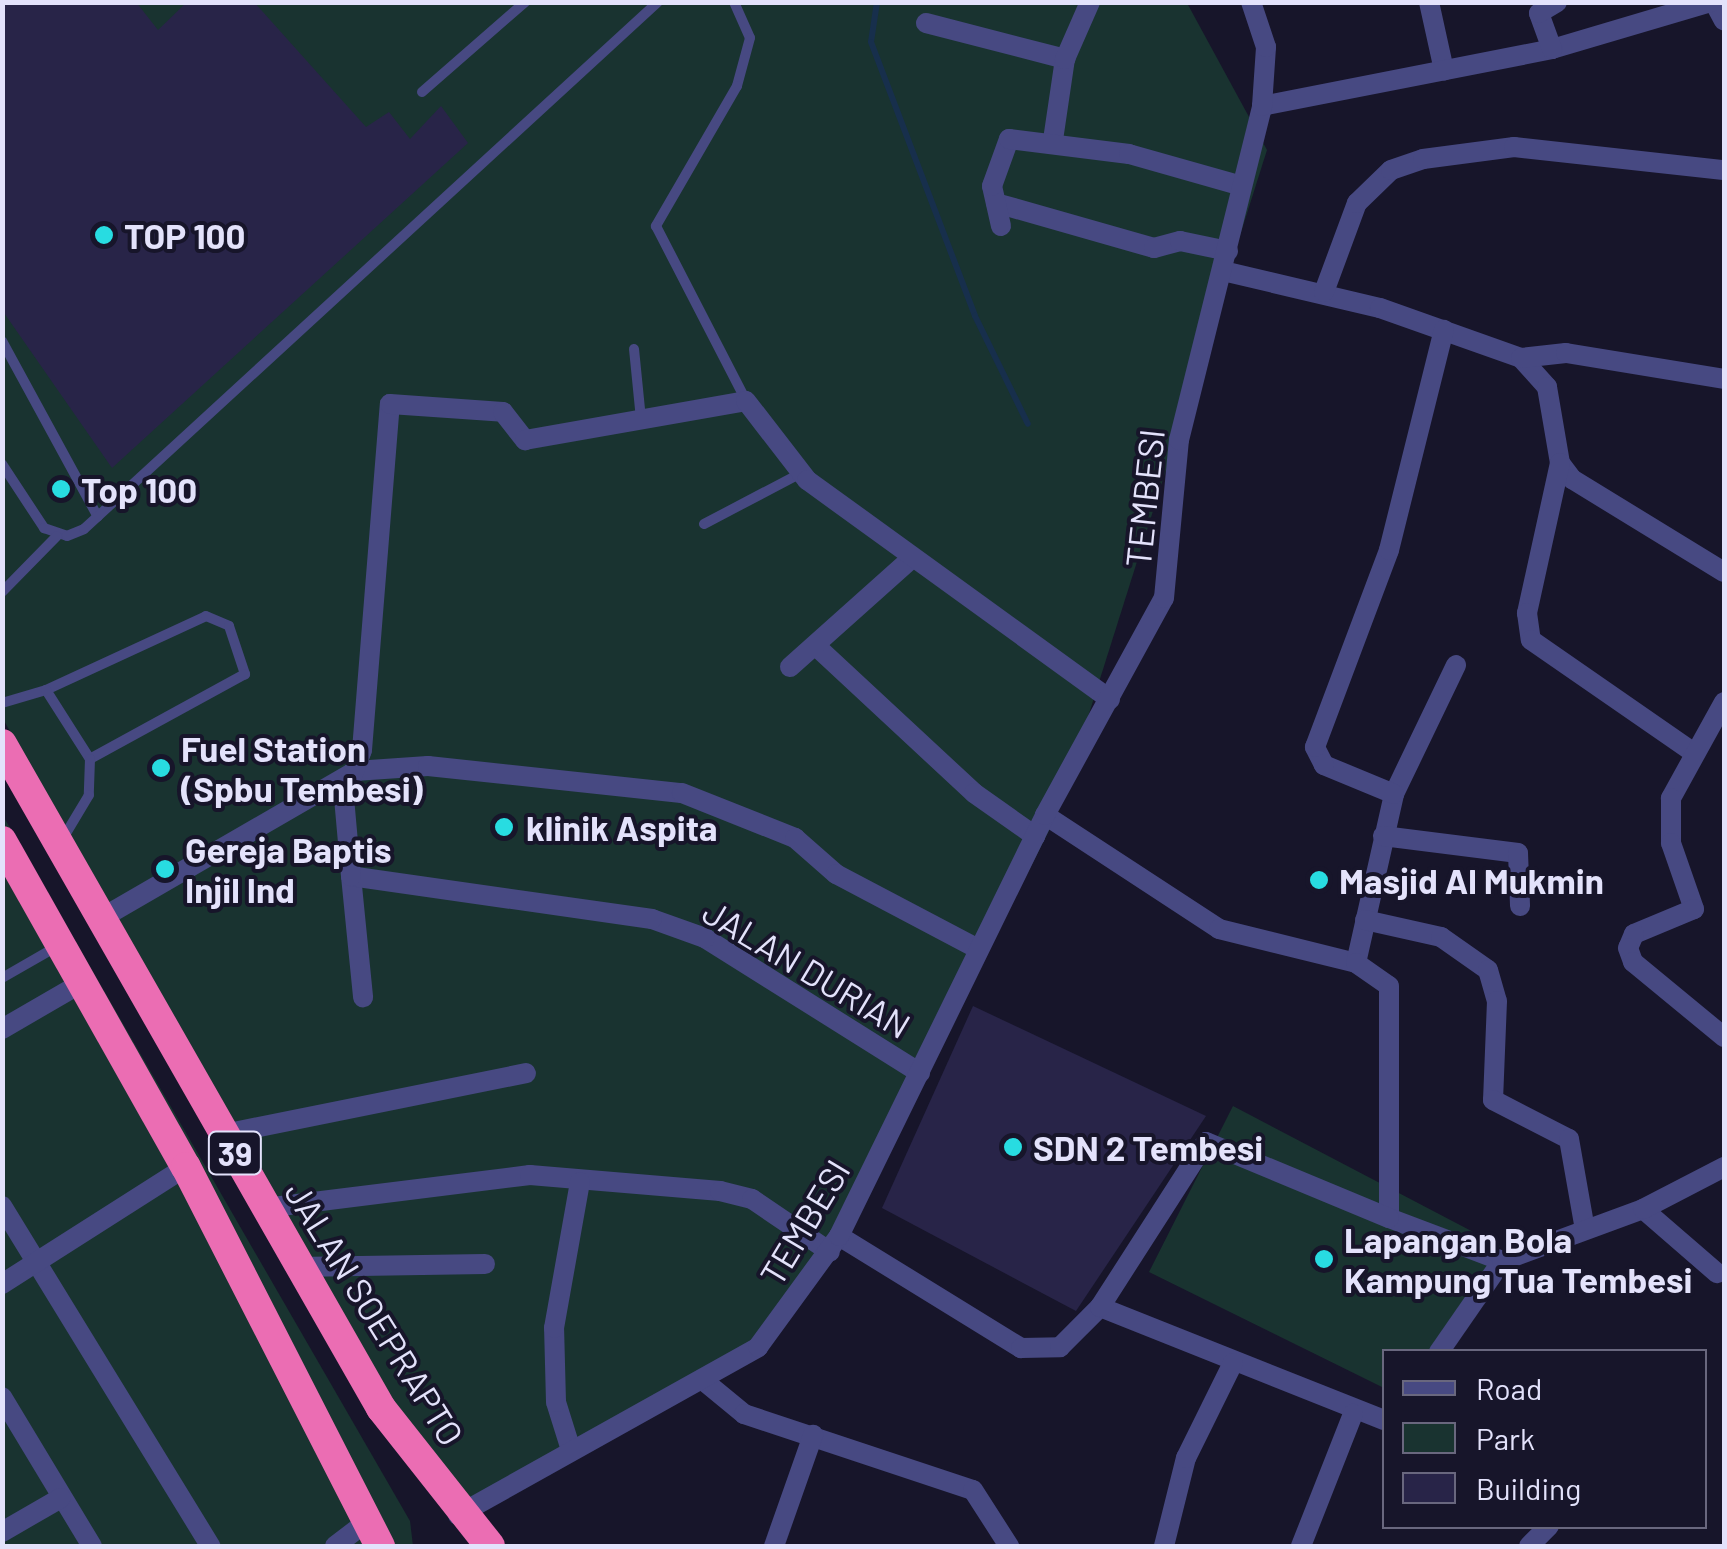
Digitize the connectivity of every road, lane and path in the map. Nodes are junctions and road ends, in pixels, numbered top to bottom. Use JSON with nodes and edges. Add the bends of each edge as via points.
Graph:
{"nodes":[{"id":1,"x":525,"y":2,"type":"edge"},
{"id":2,"x":658,"y":2,"type":"edge"},
{"id":3,"x":734,"y":2,"type":"edge"},
{"id":4,"x":1090,"y":2,"type":"edge"},
{"id":5,"x":1251,"y":2,"type":"edge"},
{"id":6,"x":1428,"y":2,"type":"edge"},
{"id":7,"x":1712,"y":2,"type":"edge"},
{"id":8,"x":1543,"y":6,"type":"edge"},
{"id":9,"x":1724,"y":21,"type":"edge"},
{"id":10,"x":926,"y":23,"type":"dead end"},
{"id":11,"x":1552,"y":49,"type":"junction"},
{"id":12,"x":1064,"y":59,"type":"junction"},
{"id":13,"x":1444,"y":70,"type":"junction"},
{"id":14,"x":422,"y":92,"type":"dead end"},
{"id":15,"x":1262,"y":106,"type":"junction"},
{"id":16,"x":1053,"y":140,"type":"junction"},
{"id":17,"x":1724,"y":170,"type":"edge"},
{"id":18,"x":1242,"y":186,"type":"junction"},
{"id":19,"x":996,"y":202,"type":"junction"},
{"id":20,"x":1000,"y":226,"type":"dead end"},
{"id":21,"x":1225,"y":261,"type":"junction"},
{"id":22,"x":1324,"y":292,"type":"junction"},
{"id":23,"x":1444,"y":330,"type":"junction"},
{"id":24,"x":2,"y":341,"type":"edge"},
{"id":25,"x":634,"y":348,"type":"dead end"},
{"id":26,"x":1520,"y":358,"type":"junction"},
{"id":27,"x":1724,"y":379,"type":"edge"},
{"id":28,"x":746,"y":401,"type":"junction"},
{"id":29,"x":641,"y":426,"type":"junction"},
{"id":30,"x":1560,"y":463,"type":"junction"},
{"id":31,"x":2,"y":464,"type":"edge"},
{"id":32,"x":801,"y":473,"type":"junction"},
{"id":33,"x":98,"y":517,"type":"junction"},
{"id":34,"x":704,"y":524,"type":"dead end"},
{"id":35,"x":56,"y":536,"type":"junction"},
{"id":36,"x":912,"y":558,"type":"junction"},
{"id":37,"x":1724,"y":572,"type":"edge"},
{"id":38,"x":2,"y":592,"type":"edge"},
{"id":39,"x":817,"y":647,"type":"junction"},
{"id":40,"x":1456,"y":665,"type":"dead end"},
{"id":41,"x":790,"y":667,"type":"dead end"},
{"id":42,"x":46,"y":690,"type":"junction"},
{"id":43,"x":1110,"y":699,"type":"junction"},
{"id":44,"x":2,"y":702,"type":"edge"},
{"id":45,"x":1724,"y":702,"type":"edge"},
{"id":46,"x":2,"y":744,"type":"edge"},
{"id":47,"x":1690,"y":750,"type":"junction"},
{"id":48,"x":90,"y":759,"type":"junction"},
{"id":49,"x":355,"y":772,"type":"junction"},
{"id":50,"x":1394,"y":794,"type":"junction"},
{"id":51,"x":1045,"y":815,"type":"junction"},
{"id":52,"x":1035,"y":836,"type":"junction"},
{"id":53,"x":1382,"y":836,"type":"junction"},
{"id":54,"x":2,"y":842,"type":"edge"},
{"id":55,"x":59,"y":845,"type":"junction"},
{"id":56,"x":351,"y":876,"type":"junction"},
{"id":57,"x":1520,"y":906,"type":"dead end"},
{"id":58,"x":100,"y":918,"type":"junction"},
{"id":59,"x":1364,"y":920,"type":"junction"},
{"id":60,"x":61,"y":944,"type":"junction"},
{"id":61,"x":978,"y":948,"type":"junction"},
{"id":62,"x":1356,"y":963,"type":"junction"},
{"id":63,"x":2,"y":978,"type":"edge"},
{"id":64,"x":83,"y":982,"type":"junction"},
{"id":65,"x":363,"y":997,"type":"dead end"},
{"id":66,"x":2,"y":1030,"type":"edge"},
{"id":67,"x":1724,"y":1037,"type":"edge"},
{"id":68,"x":526,"y":1072,"type":"dead end"},
{"id":69,"x":920,"y":1073,"type":"junction"},
{"id":70,"x":224,"y":1134,"type":"junction"},
{"id":71,"x":186,"y":1167,"type":"junction"},
{"id":72,"x":1724,"y":1167,"type":"edge"},
{"id":73,"x":580,"y":1182,"type":"junction"},
{"id":74,"x":2,"y":1206,"type":"edge"},
{"id":75,"x":265,"y":1208,"type":"junction"},
{"id":76,"x":1643,"y":1209,"type":"junction"},
{"id":77,"x":1388,"y":1218,"type":"junction"},
{"id":78,"x":1585,"y":1230,"type":"junction"},
{"id":79,"x":834,"y":1244,"type":"junction"},
{"id":80,"x":1502,"y":1260,"type":"junction"},
{"id":81,"x":37,"y":1262,"type":"junction"},
{"id":82,"x":485,"y":1264,"type":"dead end"},
{"id":83,"x":297,"y":1267,"type":"junction"},
{"id":84,"x":1716,"y":1273,"type":"dead end"},
{"id":85,"x":2,"y":1284,"type":"edge"},
{"id":86,"x":1100,"y":1307,"type":"junction"},
{"id":87,"x":1441,"y":1349,"type":"edge"},
{"id":88,"x":1232,"y":1363,"type":"junction"},
{"id":89,"x":704,"y":1381,"type":"junction"},
{"id":90,"x":5,"y":1407,"type":"edge"},
{"id":91,"x":1353,"y":1414,"type":"junction"},
{"id":92,"x":1382,"y":1420,"type":"edge"},
{"id":93,"x":813,"y":1435,"type":"junction"},
{"id":94,"x":571,"y":1450,"type":"junction"},
{"id":95,"x":61,"y":1498,"type":"junction"},
{"id":96,"x":458,"y":1515,"type":"junction"},
{"id":97,"x":2,"y":1532,"type":"edge"},
{"id":98,"x":374,"y":1533,"type":"edge"},
{"id":99,"x":92,"y":1546,"type":"edge"},
{"id":100,"x":210,"y":1546,"type":"edge"},
{"id":101,"x":335,"y":1546,"type":"edge"},
{"id":102,"x":490,"y":1546,"type":"edge"},
{"id":103,"x":774,"y":1546,"type":"edge"},
{"id":104,"x":1009,"y":1546,"type":"edge"},
{"id":105,"x":1164,"y":1546,"type":"edge"},
{"id":106,"x":1301,"y":1546,"type":"edge"}],
"edges":[{"from":1,"to":14,"type":"lane"},
{"from":2,"to":33,"type":"lane"},
{"from":3,"to":28,"type":"lane","via":[[750,30],[737,86],[656,226]]},
{"from":4,"to":12,"type":"street"},
{"from":5,"to":15,"type":"street","name":"TEMBESI","via":[[1266,47]]},
{"from":6,"to":13,"type":"street"},
{"from":7,"to":9,"type":"street"},
{"from":7,"to":11,"type":"street"},
{"from":8,"to":11,"type":"street"},
{"from":10,"to":12,"type":"street"},
{"from":11,"to":13,"type":"street"},
{"from":12,"to":16,"type":"street"},
{"from":13,"to":15,"type":"street"},
{"from":15,"to":18,"type":"street","name":"TEMBESI"},
{"from":16,"to":18,"type":"street"},
{"from":16,"to":19,"type":"street","via":[[1002,142]]},
{"from":17,"to":22,"type":"street","via":[[1658,156],[1514,147],[1422,159],[1391,170],[1357,203]]},
{"from":18,"to":21,"type":"street","name":"TEMBESI"},
{"from":19,"to":20,"type":"street"},
{"from":19,"to":21,"type":"street","via":[[1154,248],[1180,241]]},
{"from":21,"to":22,"type":"street"},
{"from":21,"to":43,"type":"street","name":"TEMBESI","via":[[1173,470],[1172,574]]},
{"from":22,"to":23,"type":"street"},
{"from":23,"to":26,"type":"street"},
{"from":23,"to":50,"type":"street","via":[[1389,550],[1315,746],[1324,765]]},
{"from":24,"to":33,"type":"lane"},
{"from":25,"to":29,"type":"lane"},
{"from":26,"to":27,"type":"street","via":[[1566,353]]},
{"from":26,"to":30,"type":"street","via":[[1547,387]]},
{"from":28,"to":29,"type":"street"},
{"from":28,"to":32,"type":"street"},
{"from":29,"to":49,"type":"street","via":[[525,440],[503,412],[392,403]]},
{"from":30,"to":37,"type":"street","via":[[1592,494]]},
{"from":30,"to":47,"type":"street","via":[[1527,614],[1531,640]]},
{"from":31,"to":35,"type":"lane","via":[[32,516]]},
{"from":32,"to":34,"type":"lane"},
{"from":32,"to":36,"type":"street"},
{"from":33,"to":35,"type":"lane"},
{"from":35,"to":38,"type":"lane"},
{"from":36,"to":39,"type":"street"},
{"from":36,"to":43,"type":"street"},
{"from":39,"to":41,"type":"street"},
{"from":39,"to":52,"type":"street","via":[[974,792]]},
{"from":40,"to":50,"type":"street"},
{"from":42,"to":44,"type":"lane"},
{"from":42,"to":48,"type":"lane"},
{"from":42,"to":48,"type":"lane","via":[[206,616],[228,626],[245,674]]},
{"from":43,"to":51,"type":"street","name":"TEMBESI"},
{"from":45,"to":47,"type":"street"},
{"from":46,"to":55,"type":"highway","name":"JALAN SOEPRAPTO","number":"39"},
{"from":47,"to":67,"type":"street","via":[[1670,822],[1694,909],[1634,934],[1628,948],[1633,962]]},
{"from":48,"to":55,"type":"lane","via":[[88,795]]},
{"from":49,"to":56,"type":"street","via":[[344,810]]},
{"from":49,"to":58,"type":"street"},
{"from":49,"to":61,"type":"street","via":[[545,774],[682,794],[795,838],[836,874]]},
{"from":50,"to":53,"type":"street"},
{"from":51,"to":52,"type":"street","name":"TEMBESI"},
{"from":51,"to":62,"type":"street","via":[[1219,929]]},
{"from":52,"to":61,"type":"street","name":"TEMBESI"},
{"from":53,"to":57,"type":"street","via":[[1518,852]]},
{"from":53,"to":59,"type":"street"},
{"from":54,"to":60,"type":"highway","number":"39"},
{"from":55,"to":58,"type":"highway","name":"JALAN SOEPRAPTO","number":"39"},
{"from":56,"to":65,"type":"street"},
{"from":56,"to":69,"type":"street","name":"JALAN DURIAN","via":[[652,919],[705,938]]},
{"from":58,"to":70,"type":"highway","name":"JALAN SOEPRAPTO","number":"39"},
{"from":59,"to":62,"type":"street"},
{"from":59,"to":78,"type":"street","via":[[1442,937],[1488,970],[1497,1001],[1493,1100],[1569,1139]]},
{"from":60,"to":63,"type":"lane"},
{"from":60,"to":64,"type":"highway","number":"39"},
{"from":61,"to":69,"type":"street","name":"TEMBESI"},
{"from":62,"to":77,"type":"street","via":[[1389,986]]},
{"from":64,"to":66,"type":"street"},
{"from":64,"to":71,"type":"highway","number":"39"},
{"from":68,"to":70,"type":"street"},
{"from":69,"to":79,"type":"street","name":"TEMBESI"},
{"from":70,"to":75,"type":"highway","name":"JALAN SOEPRAPTO","number":"39"},
{"from":71,"to":81,"type":"street"},
{"from":71,"to":98,"type":"highway","number":"39"},
{"from":72,"to":76,"type":"street"},
{"from":73,"to":75,"type":"street","via":[[481,1178]]},
{"from":73,"to":79,"type":"street","via":[[752,1199]]},
{"from":73,"to":94,"type":"street","via":[[554,1328],[556,1402]]},
{"from":74,"to":81,"type":"street"},
{"from":75,"to":83,"type":"highway","name":"JALAN SOEPRAPTO","number":"39"},
{"from":76,"to":78,"type":"street"},
{"from":76,"to":84,"type":"street"},
{"from":77,"to":80,"type":"street"},
{"from":77,"to":86,"type":"street","via":[[1206,1142]]},
{"from":78,"to":80,"type":"street"},
{"from":79,"to":86,"type":"street","via":[[1021,1348],[1060,1347]]},
{"from":79,"to":89,"type":"street","name":"TEMBESI","via":[[758,1347]]},
{"from":80,"to":87,"type":"street"},
{"from":81,"to":85,"type":"street"},
{"from":81,"to":100,"type":"street"},
{"from":82,"to":83,"type":"street"},
{"from":83,"to":96,"type":"highway","name":"JALAN SOEPRAPTO","number":"39"},
{"from":86,"to":88,"type":"street"},
{"from":88,"to":91,"type":"street"},
{"from":88,"to":105,"type":"street","via":[[1186,1458]]},
{"from":89,"to":93,"type":"street","via":[[744,1414]]},
{"from":89,"to":94,"type":"street","name":"TEMBESI"},
{"from":90,"to":95,"type":"street"},
{"from":91,"to":92,"type":"street"},
{"from":91,"to":106,"type":"street"},
{"from":93,"to":103,"type":"street"},
{"from":93,"to":104,"type":"street","via":[[973,1490]]},
{"from":94,"to":96,"type":"street","name":"TEMBESI"},
{"from":95,"to":97,"type":"street"},
{"from":95,"to":99,"type":"street"},
{"from":96,"to":102,"type":"highway","name":"JALAN SOEPRAPTO","number":"39"},
{"from":98,"to":101,"type":"street"}]}
